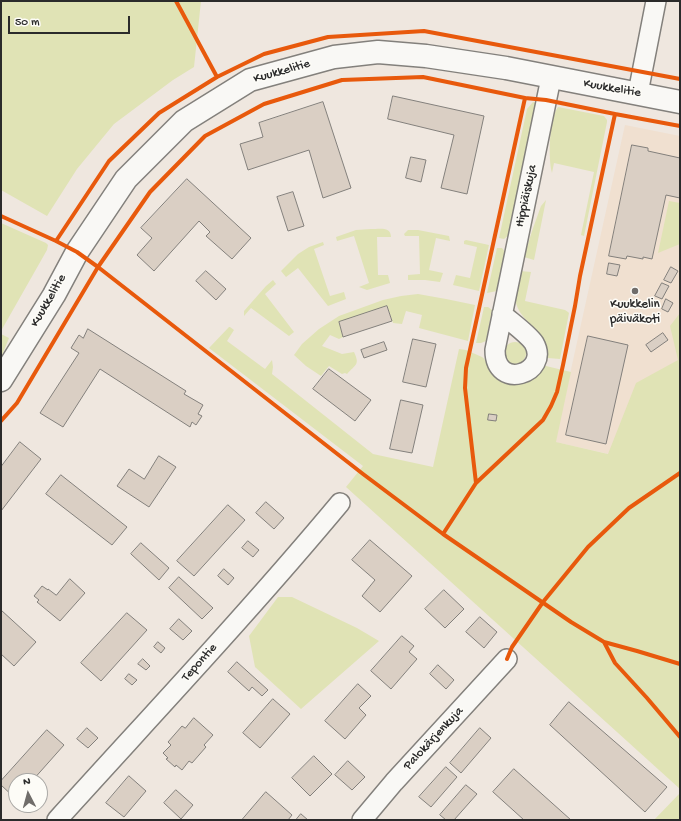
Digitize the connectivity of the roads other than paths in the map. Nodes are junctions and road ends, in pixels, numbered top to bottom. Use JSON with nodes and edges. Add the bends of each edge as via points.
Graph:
{"nodes":[{"id":1,"x":656,"y":1,"type":"edge"},
{"id":2,"x":551,"y":78,"type":"junction"},
{"id":3,"x":638,"y":93,"type":"junction"},
{"id":4,"x":680,"y":102,"type":"edge"},
{"id":5,"x":502,"y":314,"type":"dead end"},
{"id":6,"x":1,"y":380,"type":"edge"},
{"id":7,"x":340,"y":503,"type":"dead end"},
{"id":8,"x":507,"y":659,"type":"dead end"},
{"id":9,"x":57,"y":820,"type":"edge"},
{"id":10,"x":362,"y":820,"type":"edge"}],
"edges":[{"from":1,"to":3,"type":"street"},
{"from":2,"to":3,"type":"street","name":"Kuukkelitie"},
{"from":2,"to":5,"type":"street","name":"Hippiäiskuja"},
{"from":2,"to":6,"type":"street","name":"Kuukkelitie","via":[[506,68],[378,52],[334,57],[250,80],[184,121],[126,179],[77,252],[54,295]]},
{"from":3,"to":4,"type":"street","name":"Kuukkelitie"},
{"from":7,"to":9,"type":"street","name":"Tepontie"},
{"from":8,"to":10,"type":"street","name":"Palokärjenkuja"}]}
